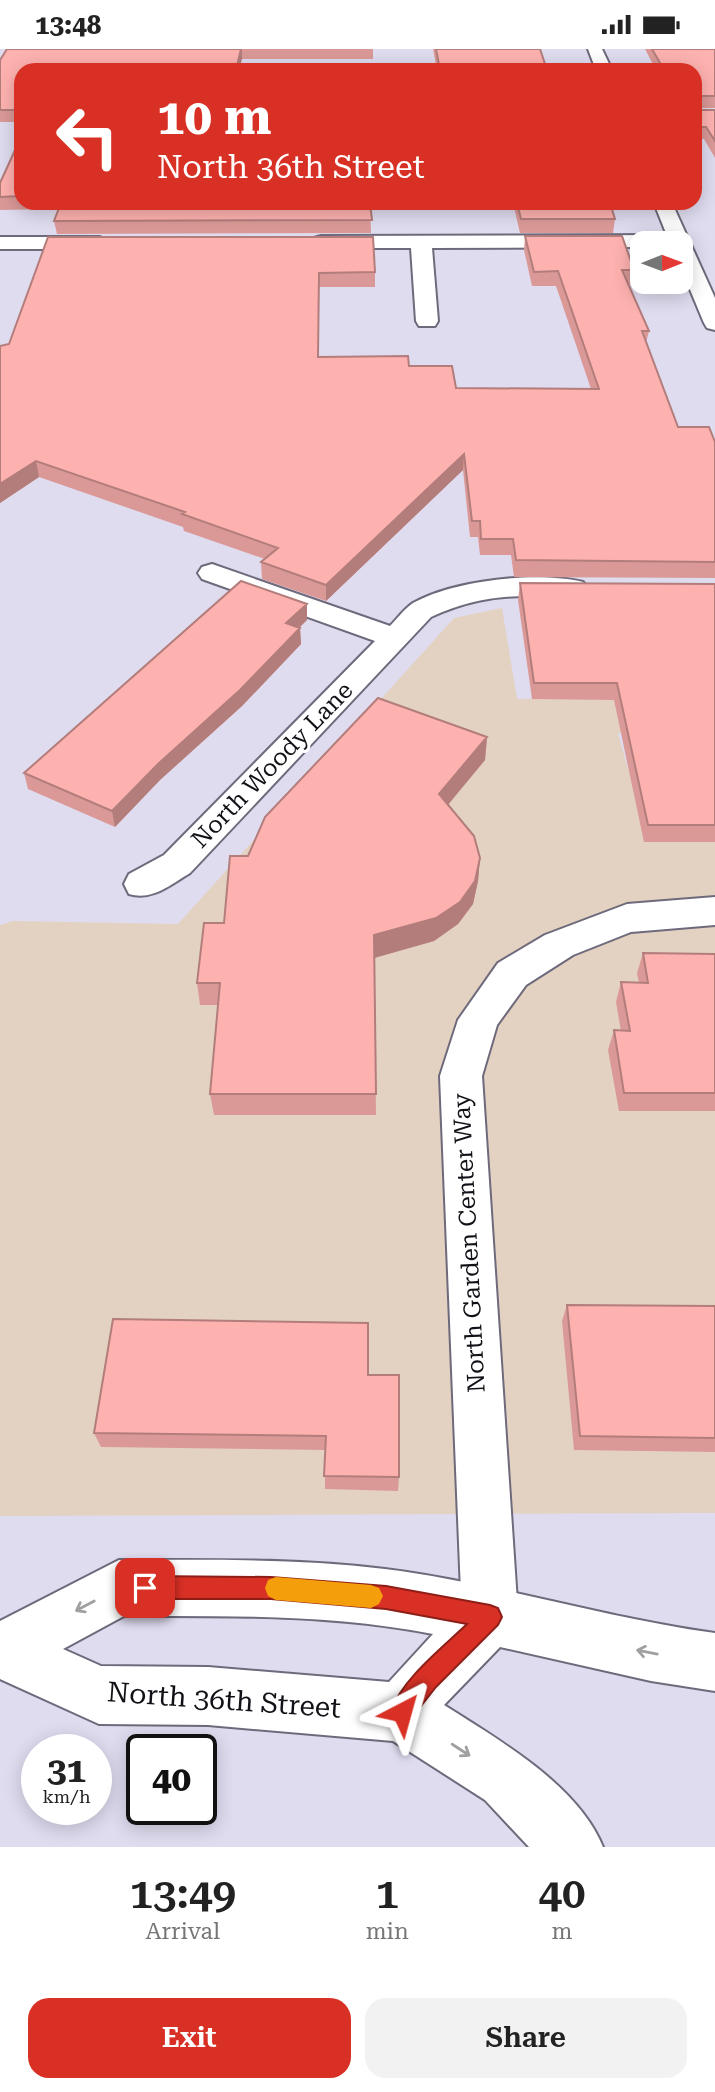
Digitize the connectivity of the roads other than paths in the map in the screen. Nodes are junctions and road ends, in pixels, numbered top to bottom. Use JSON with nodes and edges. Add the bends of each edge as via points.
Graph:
{"nodes":[{"id":1,"x":666,"y":210,"type":"edge"},
{"id":2,"x":675,"y":231,"type":"edge"},
{"id":3,"x":421,"y":241,"type":"junction"},
{"id":4,"x":298,"y":242,"type":"edge"},
{"id":5,"x":5,"y":243,"type":"edge"},
{"id":6,"x":120,"y":243,"type":"edge"},
{"id":7,"x":630,"y":243,"type":"edge"},
{"id":8,"x":0,"y":262,"type":"edge"},
{"id":9,"x":693,"y":273,"type":"edge"},
{"id":10,"x":427,"y":321,"type":"dead end"},
{"id":11,"x":715,"y":323,"type":"edge"},
{"id":12,"x":212,"y":573,"type":"dead end"},
{"id":13,"x":607,"y":589,"type":"edge"},
{"id":14,"x":395,"y":638,"type":"junction"},
{"id":15,"x":142,"y":884,"type":"dead end"},
{"id":16,"x":715,"y":911,"type":"edge"},
{"id":17,"x":490,"y":1617,"type":"junction"},
{"id":18,"x":2,"y":1650,"type":"edge"},
{"id":19,"x":715,"y":1661,"type":"edge"},
{"id":20,"x":402,"y":1712,"type":"junction"},
{"id":21,"x":572,"y":1847,"type":"edge"}],
"edges":[{"from":1,"to":2,"type":"street"},
{"from":3,"to":4,"type":"street"},
{"from":3,"to":7,"type":"street"},
{"from":3,"to":10,"type":"street"},
{"from":5,"to":6,"type":"street"},
{"from":5,"to":8,"type":"street"},
{"from":9,"to":11,"type":"street"},
{"from":12,"to":14,"type":"street"},
{"from":13,"to":14,"type":"street","name":"North Woody Lane","via":[[482,588],[445,598],[421,611]]},
{"from":14,"to":15,"type":"street","name":"North Woody Lane","via":[[177,864]]},
{"from":16,"to":17,"type":"street","name":"North Garden Center Way","via":[[627,918],[559,945],[512,974],[478,1020],[461,1089]]},
{"from":17,"to":18,"type":"street","name":"North 36th Street","one_way":true,"via":[[386,1597],[271,1588],[119,1588]]},
{"from":19,"to":17,"type":"street","name":"North 36th Street","one_way":true,"via":[[651,1653]]},
{"from":17,"to":20,"type":"street"},
{"from":18,"to":20,"type":"street","name":"North 36th Street","via":[[99,1695],[208,1696]]},
{"from":20,"to":21,"type":"street","name":"North 36th Street","one_way":true,"via":[[506,1779]]}]}
